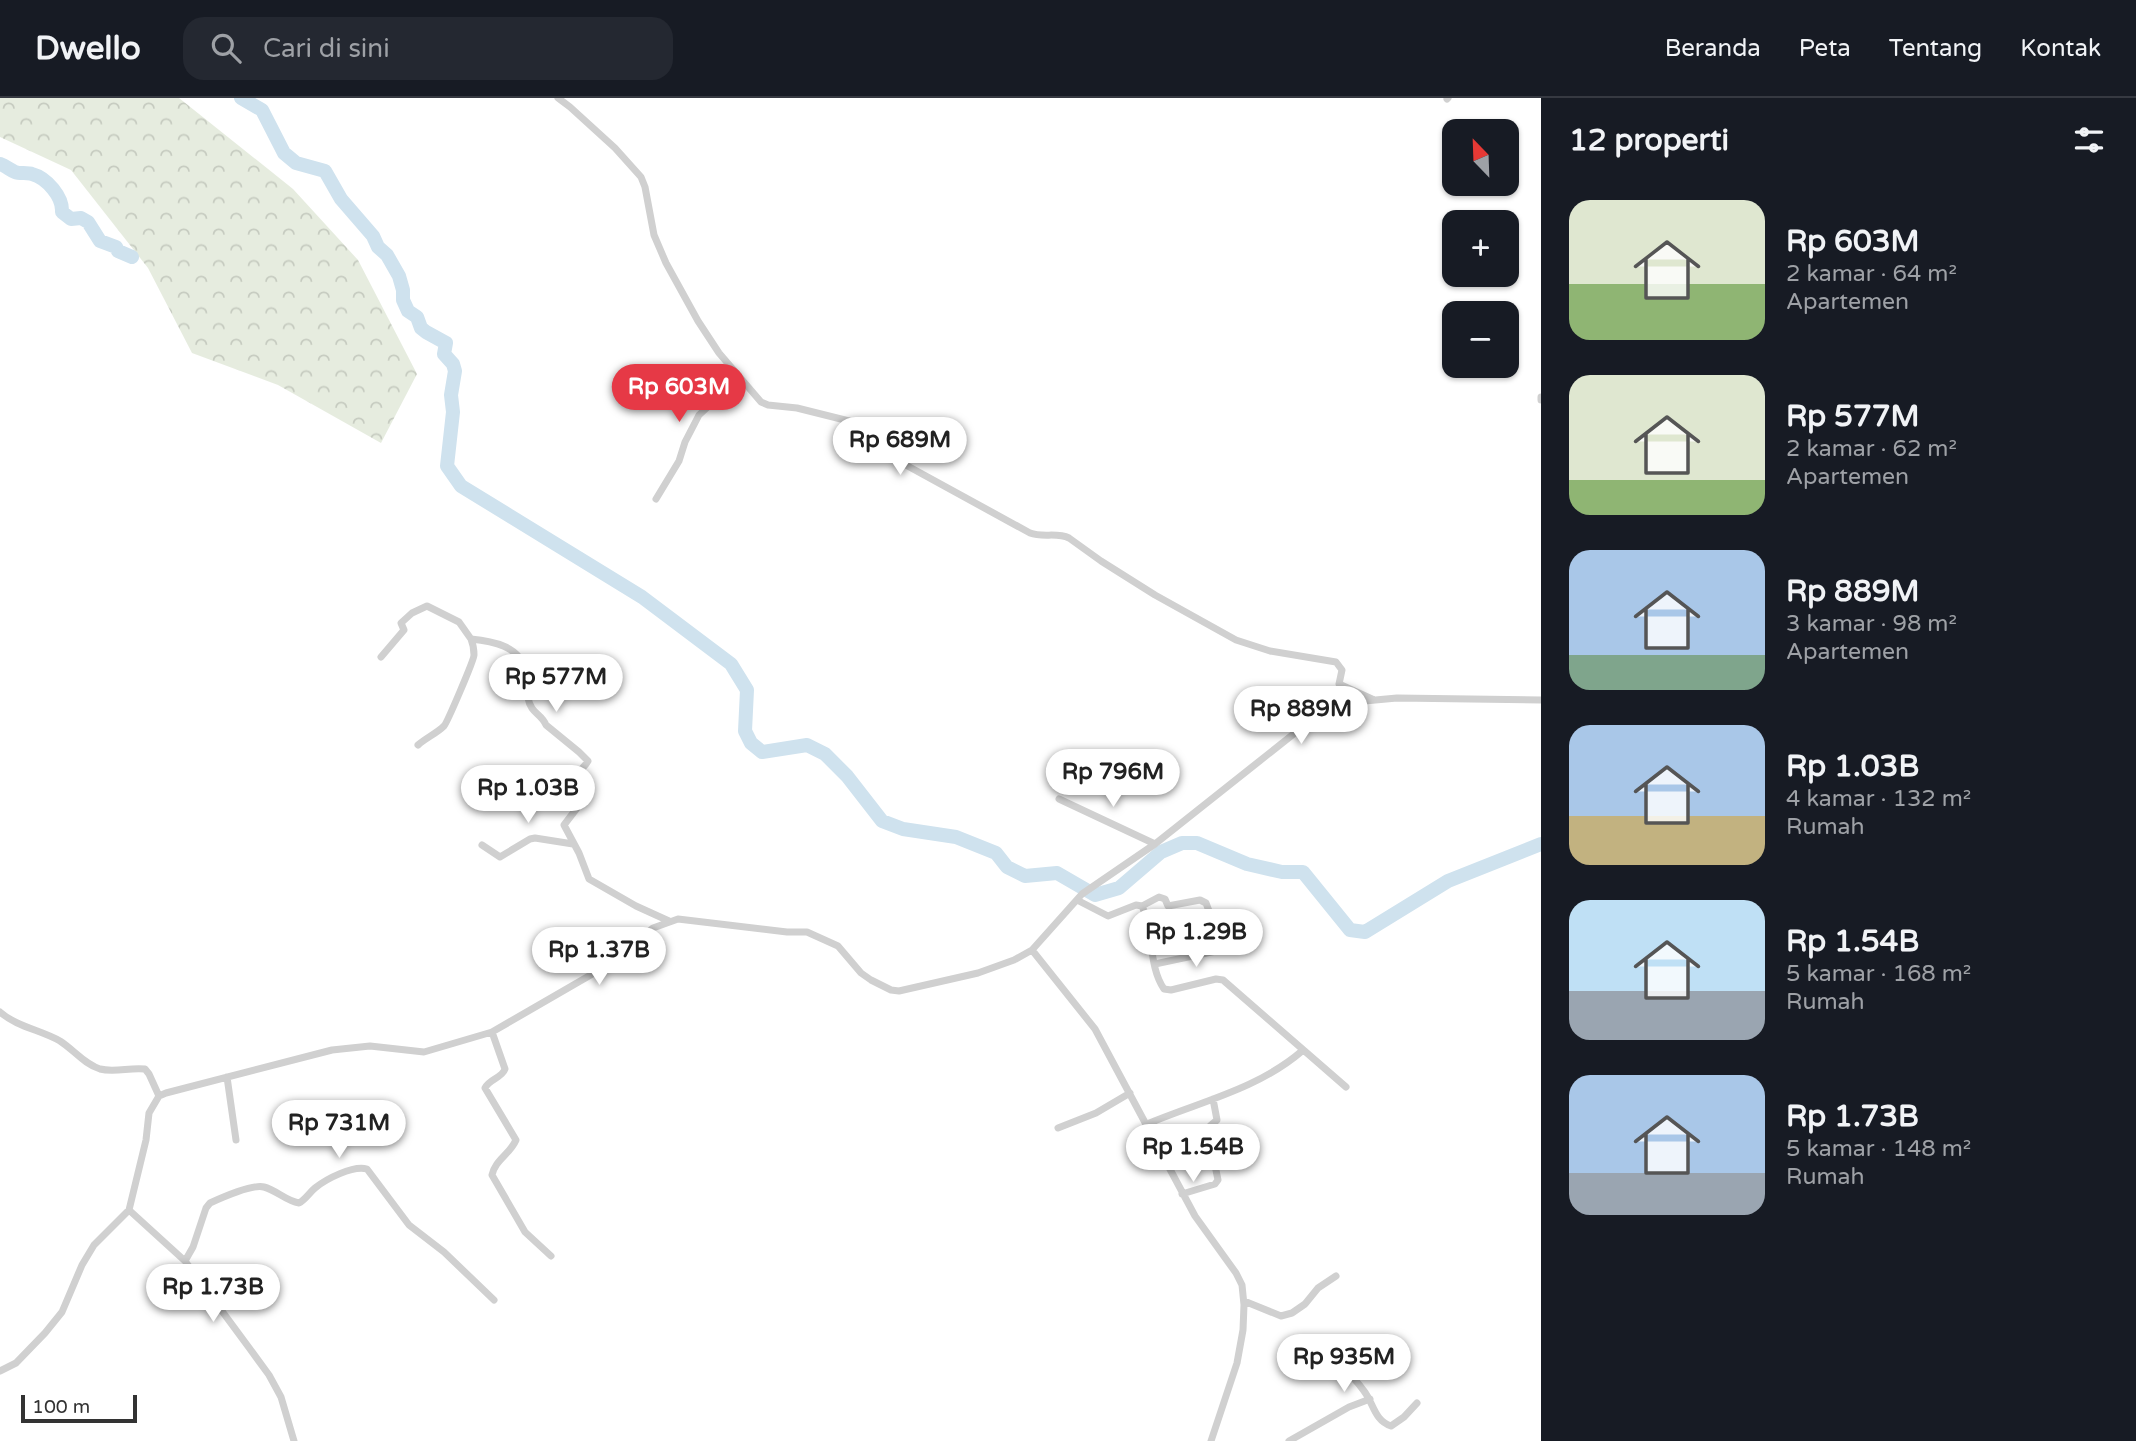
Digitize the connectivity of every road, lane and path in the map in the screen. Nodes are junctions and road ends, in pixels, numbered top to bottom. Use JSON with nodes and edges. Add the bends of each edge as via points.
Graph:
{"nodes":[{"id":1,"x":558,"y":98,"type":"edge"},
{"id":2,"x":739,"y":377,"type":"junction"},
{"id":3,"x":656,"y":499,"type":"dead end"},
{"id":4,"x":471,"y":639,"type":"junction"},
{"id":5,"x":381,"y":657,"type":"dead end"},
{"id":6,"x":1373,"y":700,"type":"junction"},
{"id":7,"x":1541,"y":700,"type":"edge"},
{"id":8,"x":418,"y":745,"type":"dead end"},
{"id":9,"x":1059,"y":799,"type":"dead end"},
{"id":10,"x":573,"y":844,"type":"junction"},
{"id":11,"x":1155,"y":844,"type":"junction"},
{"id":12,"x":482,"y":845,"type":"dead end"},
{"id":13,"x":1080,"y":897,"type":"junction"},
{"id":14,"x":1142,"y":905,"type":"junction"},
{"id":15,"x":1209,"y":911,"type":"dead end"},
{"id":16,"x":669,"y":921,"type":"junction"},
{"id":17,"x":1230,"y":948,"type":"dead end"},
{"id":18,"x":1032,"y":950,"type":"junction"},
{"id":19,"x":1155,"y":964,"type":"junction"},
{"id":20,"x":0,"y":1012,"type":"edge"},
{"id":21,"x":492,"y":1032,"type":"junction"},
{"id":22,"x":1302,"y":1051,"type":"junction"},
{"id":23,"x":227,"y":1077,"type":"junction"},
{"id":24,"x":1346,"y":1087,"type":"dead end"},
{"id":25,"x":1130,"y":1093,"type":"junction"},
{"id":26,"x":159,"y":1096,"type":"junction"},
{"id":27,"x":1213,"y":1099,"type":"junction"},
{"id":28,"x":1147,"y":1124,"type":"junction"},
{"id":29,"x":1058,"y":1128,"type":"dead end"},
{"id":30,"x":236,"y":1140,"type":"dead end"},
{"id":31,"x":1182,"y":1194,"type":"junction"},
{"id":32,"x":129,"y":1210,"type":"junction"},
{"id":33,"x":551,"y":1256,"type":"dead end"},
{"id":34,"x":185,"y":1261,"type":"junction"},
{"id":35,"x":1336,"y":1276,"type":"dead end"},
{"id":36,"x":494,"y":1300,"type":"dead end"},
{"id":37,"x":1244,"y":1301,"type":"junction"},
{"id":38,"x":1340,"y":1366,"type":"dead end"},
{"id":39,"x":0,"y":1371,"type":"edge"},
{"id":40,"x":1370,"y":1399,"type":"junction"},
{"id":41,"x":1417,"y":1403,"type":"dead end"},
{"id":42,"x":295,"y":1441,"type":"edge"},
{"id":43,"x":1211,"y":1441,"type":"edge"},
{"id":44,"x":1289,"y":1441,"type":"edge"}],
"edges":[{"from":1,"to":2,"type":"street","via":[[641,177],[658,247],[698,321]]},
{"from":2,"to":3,"type":"street","via":[[701,412]]},
{"from":2,"to":6,"type":"street","via":[[768,405],[875,429],[904,464],[1030,533],[1064,535],[1155,596],[1236,640],[1336,662],[1342,670],[1339,684]]},
{"from":4,"to":5,"type":"street","via":[[459,622],[427,606],[401,622],[404,630]]},
{"from":4,"to":8,"type":"street","via":[[472,662],[446,723]]},
{"from":4,"to":10,"type":"street","via":[[499,644],[521,659],[534,713],[587,761],[567,784],[577,808],[564,825]]},
{"from":6,"to":7,"type":"street"},
{"from":6,"to":11,"type":"street","via":[[1343,703],[1323,711]]},
{"from":9,"to":11,"type":"street"},
{"from":10,"to":12,"type":"street","via":[[535,838],[500,858]]},
{"from":10,"to":16,"type":"street","via":[[590,881]]},
{"from":11,"to":13,"type":"street"},
{"from":13,"to":14,"type":"street","via":[[1108,916]]},
{"from":13,"to":18,"type":"street"},
{"from":14,"to":15,"type":"street","via":[[1159,897],[1165,898],[1168,906],[1200,900]]},
{"from":14,"to":19,"type":"street"},
{"from":16,"to":18,"type":"street","via":[[688,918],[807,932],[838,946],[879,986],[899,991],[978,973]]},
{"from":16,"to":21,"type":"street","via":[[653,928],[601,969]]},
{"from":17,"to":19,"type":"street"},
{"from":18,"to":25,"type":"street","via":[[1095,1029]]},
{"from":19,"to":22,"type":"street","via":[[1166,990],[1223,980]]},
{"from":20,"to":26,"type":"street","via":[[60,1042],[98,1069],[145,1069]]},
{"from":21,"to":23,"type":"street","via":[[425,1052],[351,1047]]},
{"from":21,"to":33,"type":"street","via":[[505,1072],[485,1088],[516,1140],[492,1175],[525,1232]]},
{"from":22,"to":24,"type":"street"},
{"from":22,"to":27,"type":"street","via":[[1266,1076]]},
{"from":23,"to":26,"type":"street"},
{"from":23,"to":30,"type":"street"},
{"from":25,"to":28,"type":"street"},
{"from":25,"to":29,"type":"street"},
{"from":26,"to":32,"type":"street","via":[[149,1113]]},
{"from":27,"to":28,"type":"street"},
{"from":27,"to":31,"type":"street","via":[[1217,1120],[1210,1126],[1209,1137],[1218,1181]]},
{"from":28,"to":31,"type":"street"},
{"from":31,"to":37,"type":"street","via":[[1240,1279]]},
{"from":32,"to":34,"type":"street"},
{"from":32,"to":39,"type":"street","via":[[94,1245],[62,1312],[16,1363]]},
{"from":34,"to":36,"type":"street","via":[[210,1203],[264,1186],[298,1203],[317,1187],[362,1168],[409,1225]]},
{"from":34,"to":42,"type":"street","via":[[269,1375]]},
{"from":35,"to":37,"type":"street","via":[[1305,1304],[1281,1316]]},
{"from":37,"to":43,"type":"street","via":[[1237,1363]]},
{"from":38,"to":40,"type":"street"},
{"from":40,"to":41,"type":"street","via":[[1379,1418],[1391,1426]]},
{"from":40,"to":44,"type":"street"}]}
